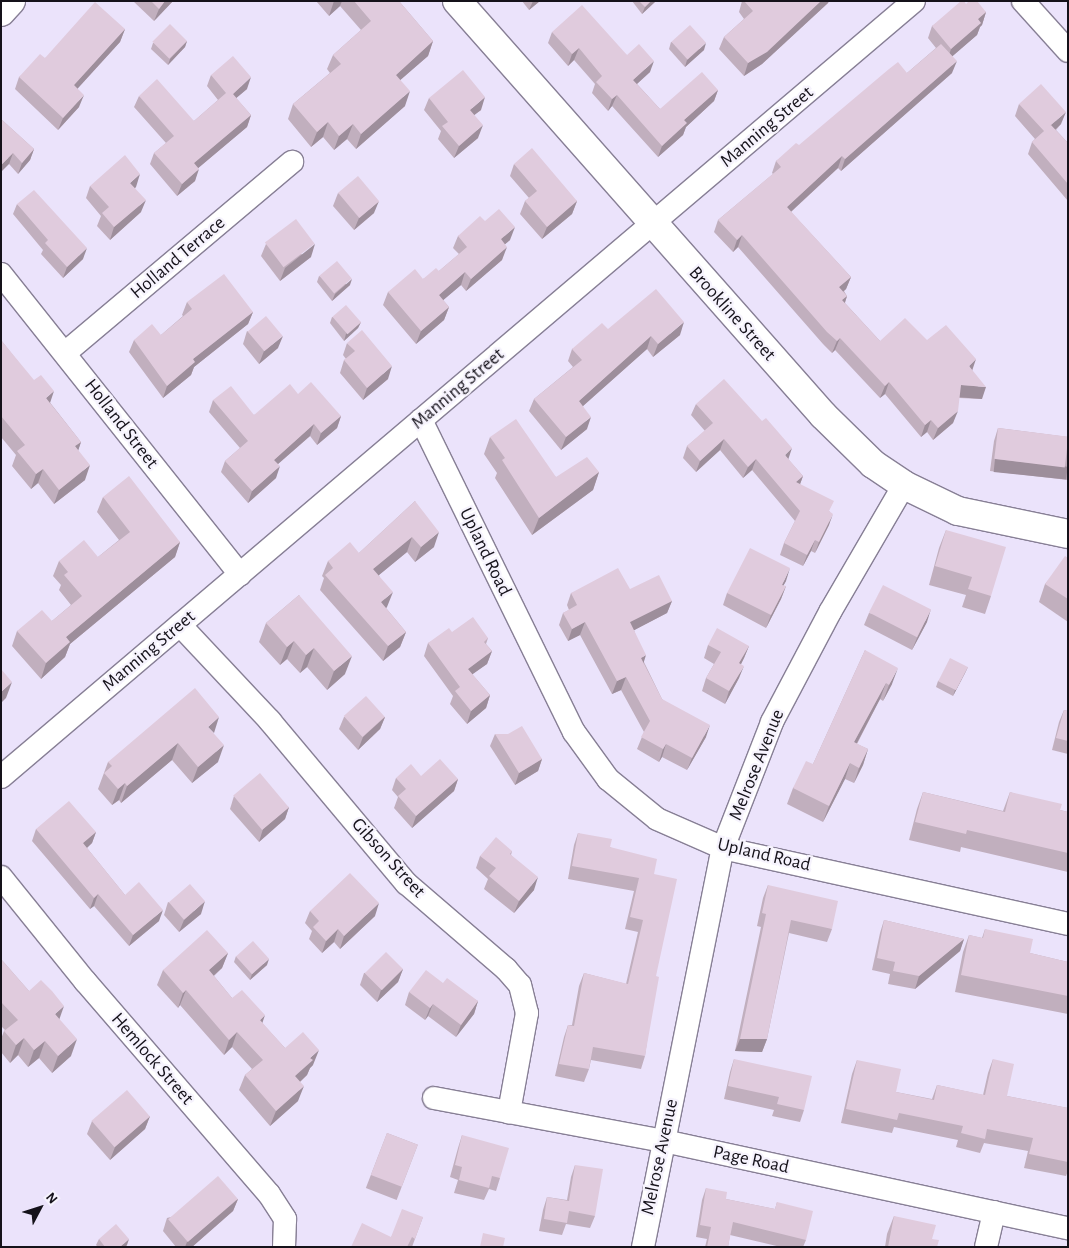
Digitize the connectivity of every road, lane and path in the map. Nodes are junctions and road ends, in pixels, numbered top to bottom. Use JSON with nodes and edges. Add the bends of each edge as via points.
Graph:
{"nodes":[{"id":1,"x":11,"y":1,"type":"edge"},
{"id":2,"x":457,"y":1,"type":"edge"},
{"id":3,"x":914,"y":1,"type":"edge"},
{"id":4,"x":1023,"y":1,"type":"edge"},
{"id":5,"x":1,"y":12,"type":"edge"},
{"id":6,"x":1068,"y":51,"type":"edge"},
{"id":7,"x":292,"y":162,"type":"dead end"},
{"id":8,"x":652,"y":224,"type":"junction"},
{"id":9,"x":1,"y":274,"type":"edge"},
{"id":10,"x":65,"y":353,"type":"junction"},
{"id":11,"x":421,"y":420,"type":"junction"},
{"id":12,"x":904,"y":486,"type":"junction"},
{"id":13,"x":1068,"y":534,"type":"edge"},
{"id":14,"x":240,"y":574,"type":"junction"},
{"id":15,"x":180,"y":625,"type":"junction"},
{"id":16,"x":1,"y":777,"type":"edge"},
{"id":17,"x":723,"y":848,"type":"junction"},
{"id":18,"x":1,"y":877,"type":"edge"},
{"id":19,"x":1068,"y":924,"type":"edge"},
{"id":20,"x":434,"y":1098,"type":"dead end"},
{"id":21,"x":508,"y":1112,"type":"junction"},
{"id":22,"x":664,"y":1141,"type":"junction"},
{"id":23,"x":994,"y":1212,"type":"junction"},
{"id":24,"x":1068,"y":1228,"type":"edge"},
{"id":25,"x":284,"y":1247,"type":"edge"},
{"id":26,"x":642,"y":1247,"type":"edge"},
{"id":27,"x":986,"y":1247,"type":"edge"}],
"edges":[{"from":1,"to":5,"type":"street"},
{"from":2,"to":8,"type":"street","name":"Brookline Street"},
{"from":3,"to":8,"type":"street","name":"Manning Street"},
{"from":4,"to":6,"type":"street"},
{"from":7,"to":10,"type":"street","name":"Holland Terrace"},
{"from":8,"to":11,"type":"street","name":"Manning Street"},
{"from":8,"to":12,"type":"street","name":"Brookline Street","via":[[823,415],[873,464]]},
{"from":9,"to":10,"type":"street","name":"Holland Street"},
{"from":10,"to":14,"type":"street","name":"Holland Street"},
{"from":11,"to":14,"type":"street","name":"Manning Street"},
{"from":11,"to":17,"type":"street","name":"Upland Road","via":[[574,732],[608,779],[657,819]]},
{"from":12,"to":13,"type":"street","name":"Brookline Street","via":[[958,511]]},
{"from":12,"to":17,"type":"street","name":"Melrose Avenue","via":[[830,612],[772,722]]},
{"from":14,"to":15,"type":"street","name":"Manning Street"},
{"from":15,"to":16,"type":"street","name":"Manning Street"},
{"from":15,"to":21,"type":"street","name":"Gibson Street","via":[[270,721],[406,883],[506,969],[520,985],[528,1013]]},
{"from":17,"to":19,"type":"street","name":"Upland Road"},
{"from":17,"to":22,"type":"street","name":"Melrose Avenue"},
{"from":18,"to":25,"type":"street","name":"Hemlock Street","via":[[269,1194],[285,1219]]},
{"from":20,"to":21,"type":"street","name":"Page Road"},
{"from":21,"to":22,"type":"street","name":"Page Road"},
{"from":22,"to":23,"type":"street","name":"Page Road"},
{"from":22,"to":26,"type":"street","name":"Melrose Avenue"},
{"from":23,"to":24,"type":"street","name":"Page Road"},
{"from":23,"to":27,"type":"street"}]}
